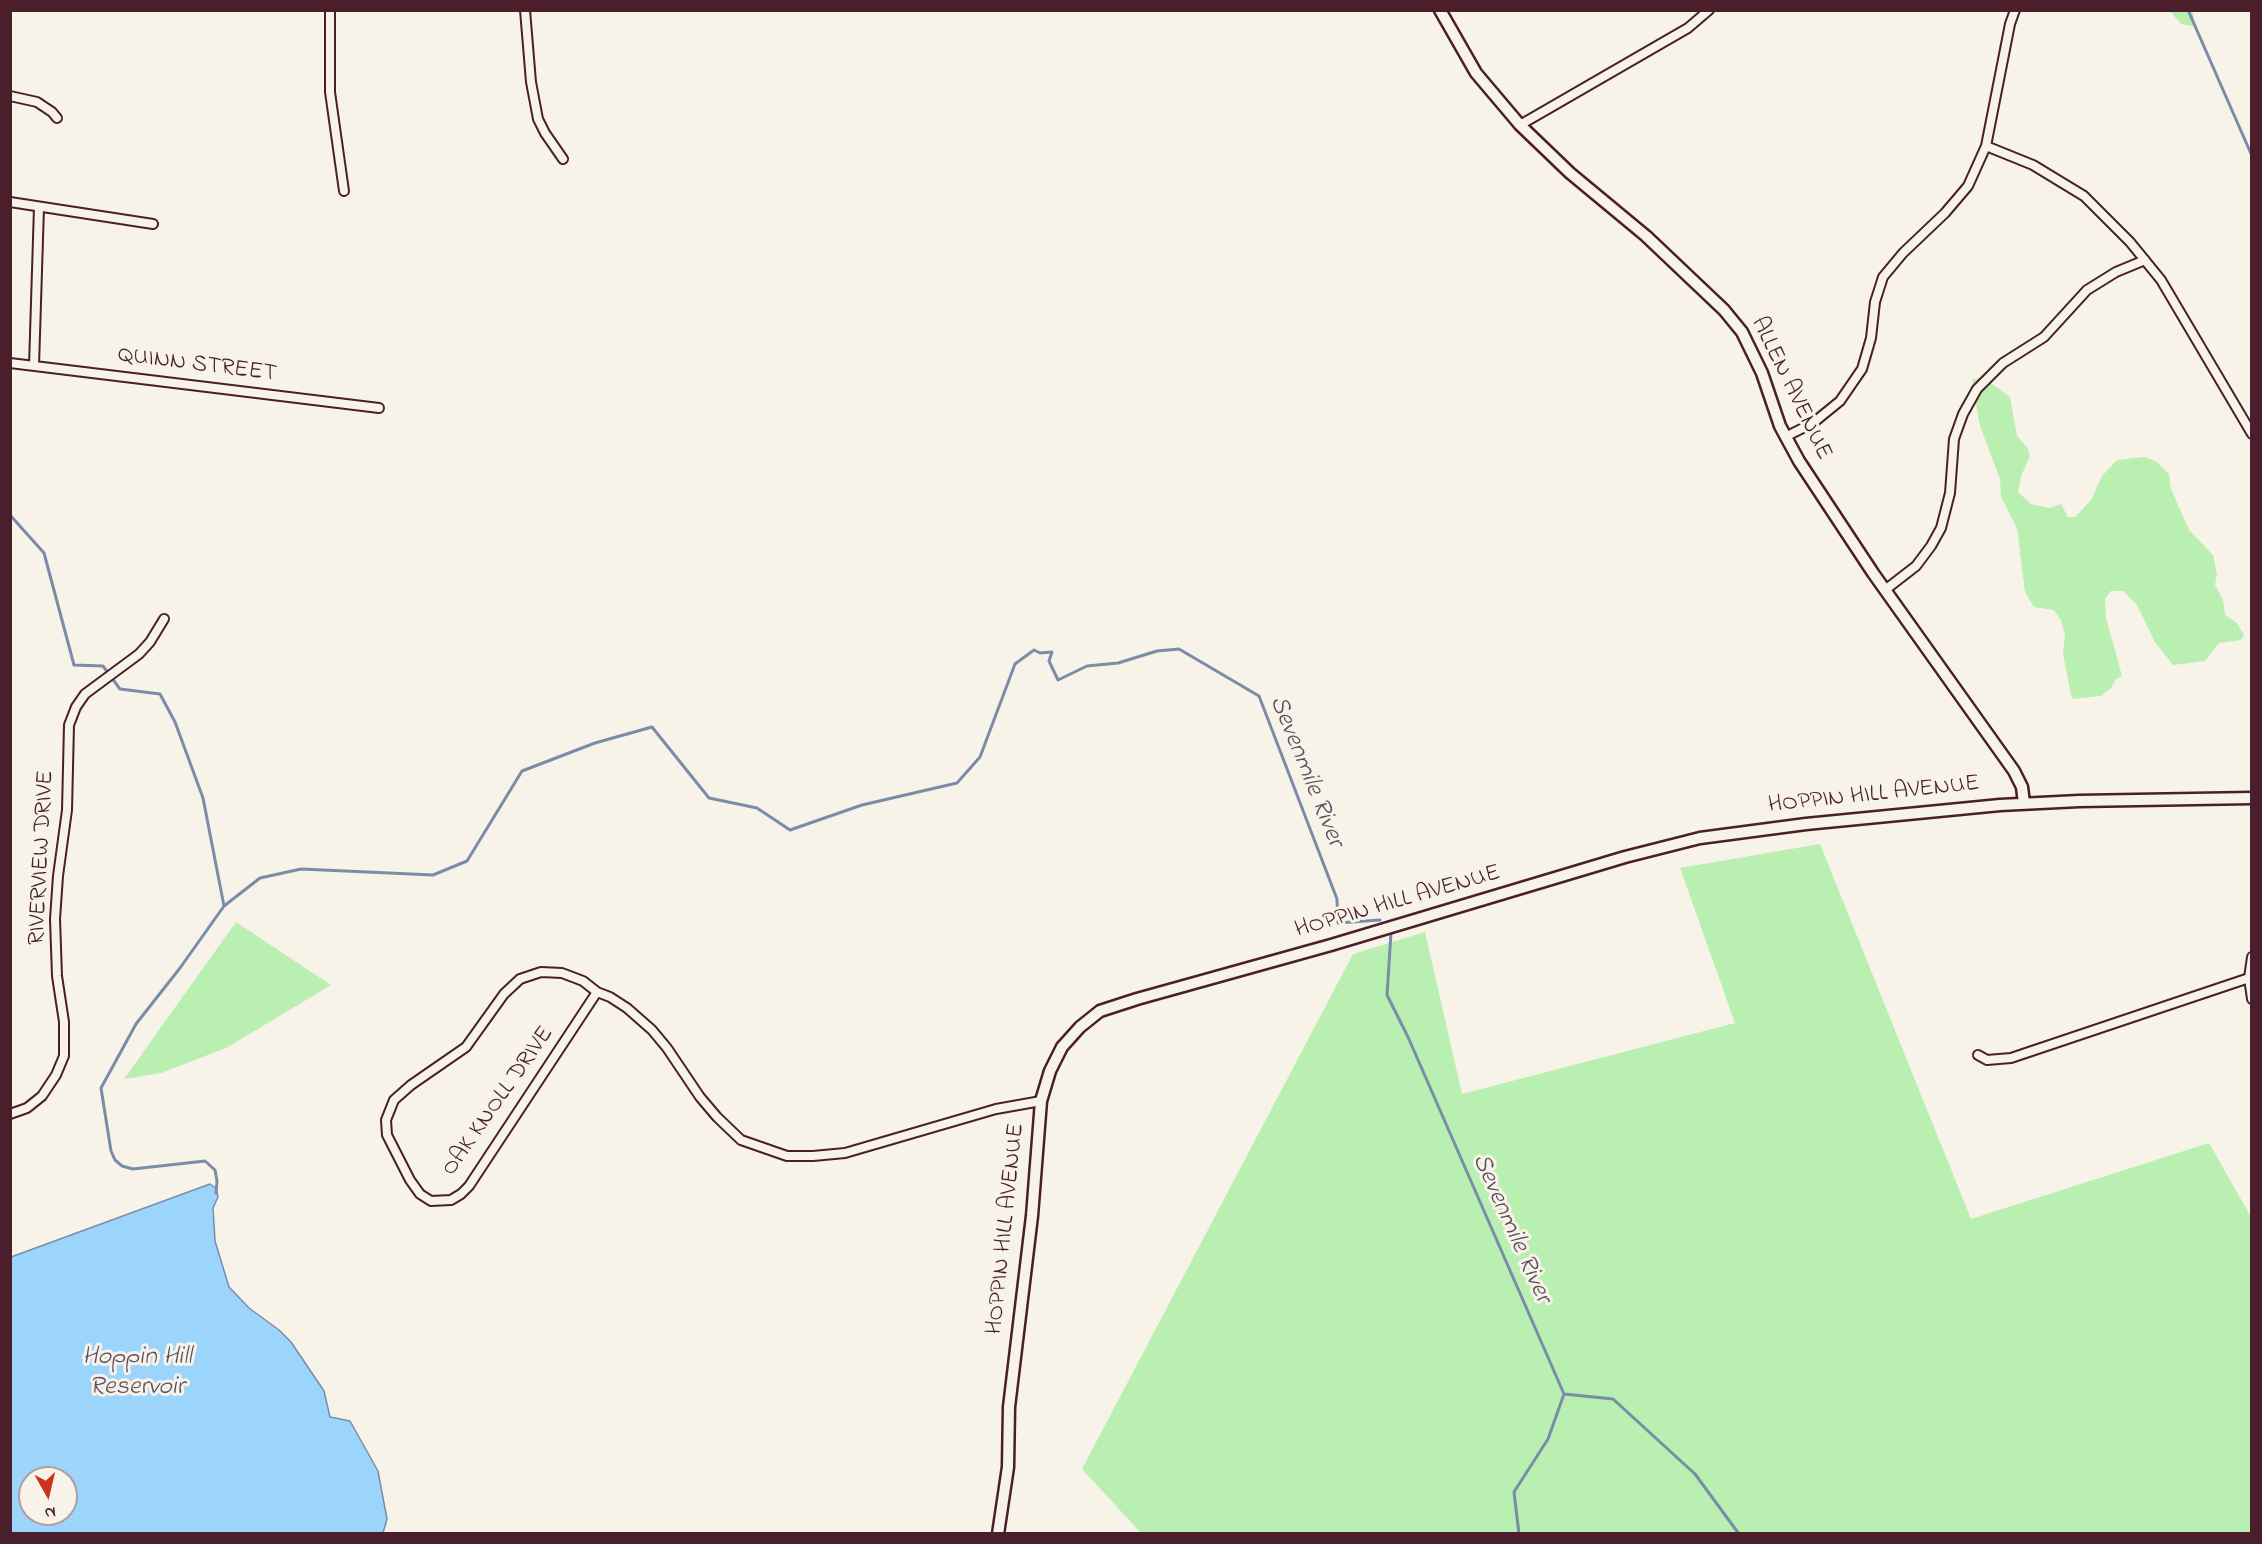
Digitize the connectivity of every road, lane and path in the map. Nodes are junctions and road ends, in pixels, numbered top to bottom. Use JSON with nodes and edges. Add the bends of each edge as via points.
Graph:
{"nodes":[{"id":1,"x":330,"y":10,"type":"edge"},
{"id":2,"x":525,"y":10,"type":"edge"},
{"id":3,"x":1440,"y":10,"type":"edge"},
{"id":4,"x":1709,"y":10,"type":"edge"},
{"id":5,"x":2015,"y":10,"type":"edge"},
{"id":6,"x":10,"y":96,"type":"edge"},
{"id":7,"x":57,"y":118,"type":"dead end"},
{"id":8,"x":1520,"y":125,"type":"junction"},
{"id":9,"x":1986,"y":146,"type":"junction"},
{"id":10,"x":563,"y":159,"type":"dead end"},
{"id":11,"x":344,"y":191,"type":"dead end"},
{"id":12,"x":10,"y":202,"type":"edge"},
{"id":13,"x":39,"y":207,"type":"junction"},
{"id":14,"x":153,"y":224,"type":"dead end"},
{"id":15,"x":2145,"y":260,"type":"junction"},
{"id":16,"x":10,"y":363,"type":"edge"},
{"id":17,"x":34,"y":366,"type":"junction"},
{"id":18,"x":379,"y":408,"type":"dead end"},
{"id":19,"x":2252,"y":434,"type":"edge"},
{"id":20,"x":1785,"y":437,"type":"junction"},
{"id":21,"x":1886,"y":590,"type":"junction"},
{"id":22,"x":164,"y":619,"type":"dead end"},
{"id":23,"x":2252,"y":798,"type":"edge"},
{"id":24,"x":2024,"y":803,"type":"junction"},
{"id":25,"x":2252,"y":957,"type":"edge"},
{"id":26,"x":2249,"y":978,"type":"junction"},
{"id":27,"x":597,"y":992,"type":"junction"},
{"id":28,"x":2252,"y":999,"type":"edge"},
{"id":29,"x":1978,"y":1055,"type":"dead end"},
{"id":30,"x":1041,"y":1101,"type":"junction"},
{"id":31,"x":10,"y":1114,"type":"edge"},
{"id":32,"x":998,"y":1533,"type":"edge"}],
"edges":[{"from":1,"to":11,"type":"street","via":[[330,92]]},
{"from":2,"to":10,"type":"street","via":[[538,119]]},
{"from":3,"to":8,"type":"street","name":"ALLEN AVENUE","via":[[1476,74]]},
{"from":4,"to":8,"type":"street","via":[[1688,28]]},
{"from":5,"to":9,"type":"street"},
{"from":6,"to":7,"type":"street","via":[[37,102]]},
{"from":8,"to":20,"type":"street","name":"ALLEN AVENUE","via":[[1730,316],[1750,345]]},
{"from":9,"to":15,"type":"street","via":[[2033,165],[2084,196]]},
{"from":9,"to":20,"type":"street","via":[[1968,186],[1946,213],[1902,253],[1883,278],[1863,369],[1840,401],[1813,423]]},
{"from":12,"to":13,"type":"street"},
{"from":13,"to":14,"type":"street"},
{"from":13,"to":17,"type":"street"},
{"from":15,"to":19,"type":"street","via":[[2161,280]]},
{"from":15,"to":21,"type":"street","via":[[2087,290],[2050,332],[2003,363],[1977,389],[1954,439],[1950,498],[1941,528],[1916,566]]},
{"from":16,"to":17,"type":"street","name":"QUINN STREET"},
{"from":17,"to":18,"type":"street","name":"QUINN STREET"},
{"from":20,"to":21,"type":"street","name":"ALLEN AVENUE"},
{"from":21,"to":24,"type":"street","name":"ALLEN AVENUE","via":[[2014,771]]},
{"from":22,"to":31,"type":"street","name":"RIVERVIEW DRIVE","via":[[139,654],[85,694],[69,725],[67,810],[55,920],[64,1056],[42,1096],[27,1108]]},
{"from":23,"to":24,"type":"street","name":"HOPPIN HILL AVENUE"},
{"from":24,"to":30,"type":"street","name":"HOPPIN HILL AVENUE","via":[[1806,824],[1681,842],[1125,1002],[1100,1011],[1070,1036],[1050,1071]]},
{"from":25,"to":26,"type":"street"},
{"from":26,"to":28,"type":"street"},
{"from":26,"to":29,"type":"street","via":[[2012,1058],[1987,1060]]},
{"from":27,"to":27,"type":"street","name":"OAK KNOLL DRIVE","via":[[469,1186],[451,1200],[431,1201],[420,1194],[387,1135],[386,1120],[394,1100],[466,1047],[504,994],[520,979],[542,972],[562,973]]},
{"from":27,"to":30,"type":"street","name":"OAK KNOLL DRIVE","via":[[627,1008],[652,1030],[700,1097],[741,1140],[787,1156],[845,1153],[996,1109]]},
{"from":30,"to":32,"type":"street","name":"HOPPIN HILL AVENUE","via":[[1009,1407],[1008,1467]]}]}
